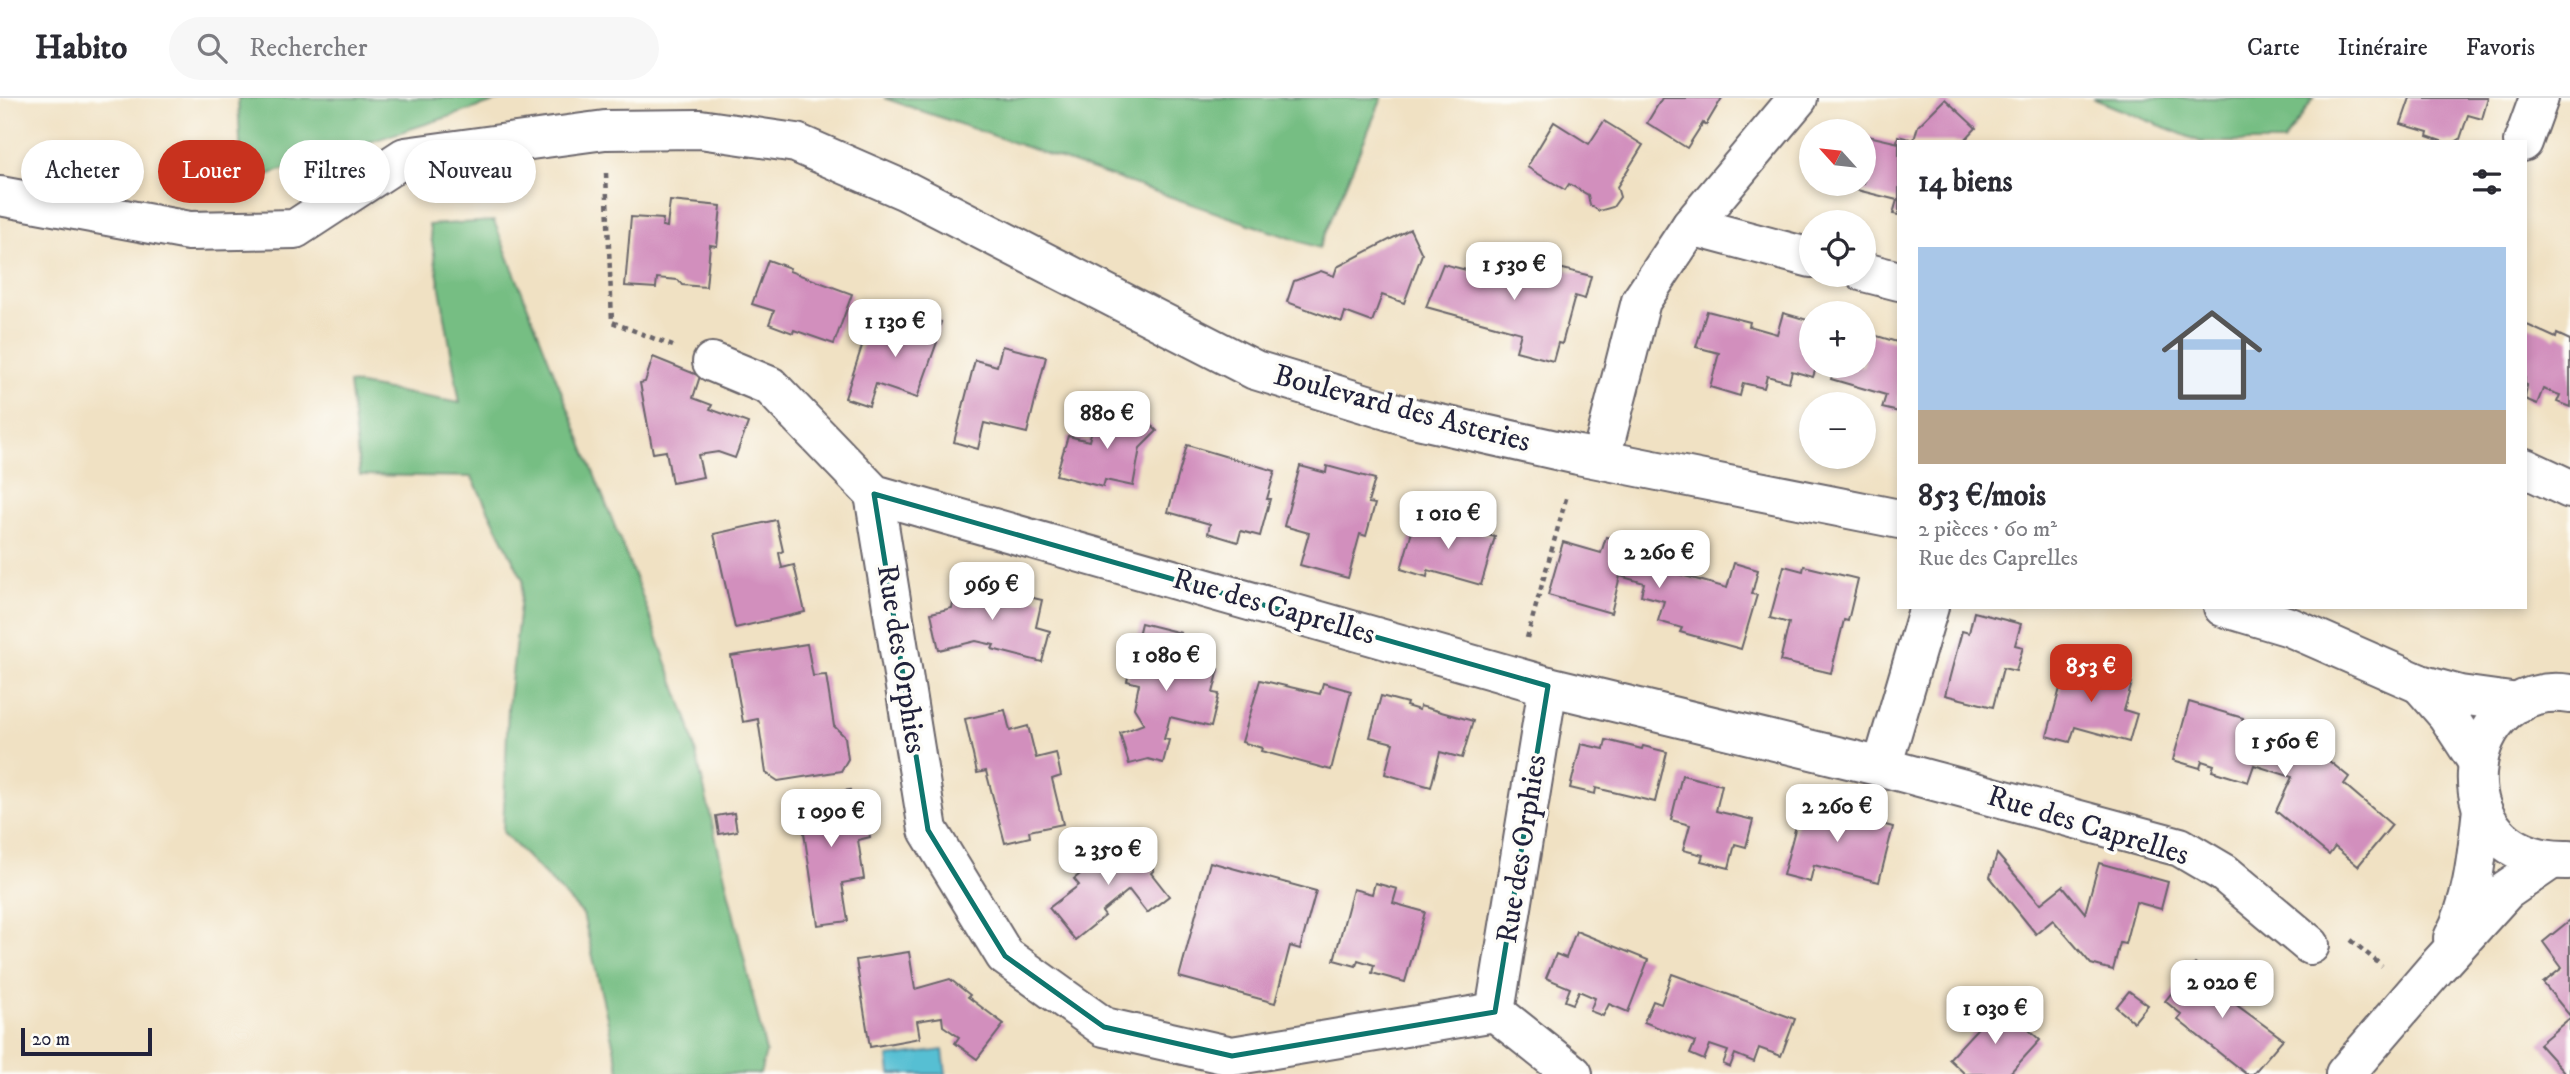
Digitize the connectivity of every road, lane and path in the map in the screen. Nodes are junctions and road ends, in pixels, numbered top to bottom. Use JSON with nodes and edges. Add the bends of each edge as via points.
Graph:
{"nodes":[{"id":1,"x":1797,"y":98,"type":"edge"},
{"id":2,"x":2539,"y":98,"type":"edge"},
{"id":3,"x":605,"y":130,"type":"junction"},
{"id":4,"x":2525,"y":140,"type":"edge"},
{"id":5,"x":0,"y":196,"type":"edge"},
{"id":6,"x":1691,"y":226,"type":"junction"},
{"id":7,"x":1799,"y":255,"type":"edge"},
{"id":8,"x":1876,"y":275,"type":"edge"},
{"id":9,"x":1897,"y":280,"type":"edge"},
{"id":10,"x":712,"y":362,"type":"joint"},
{"id":11,"x":1589,"y":456,"type":"junction"},
{"id":12,"x":2527,"y":469,"type":"edge"},
{"id":13,"x":2570,"y":489,"type":"edge"},
{"id":14,"x":874,"y":494,"type":"junction"},
{"id":15,"x":1897,"y":519,"type":"edge"},
{"id":16,"x":1927,"y":609,"type":"edge"},
{"id":17,"x":2230,"y":609,"type":"edge"},
{"id":18,"x":1532,"y":681,"type":"junction"},
{"id":19,"x":2420,"y":684,"type":"junction"},
{"id":20,"x":2570,"y":694,"type":"edge"},
{"id":21,"x":2518,"y":703,"type":"junction"},
{"id":22,"x":2477,"y":761,"type":"junction"},
{"id":23,"x":1882,"y":767,"type":"junction"},
{"id":24,"x":2482,"y":809,"type":"junction"},
{"id":25,"x":2560,"y":860,"type":"edge"},
{"id":26,"x":2310,"y":945,"type":"joint"},
{"id":27,"x":2425,"y":980,"type":"junction"},
{"id":28,"x":1495,"y":1012,"type":"junction"},
{"id":29,"x":1573,"y":1074,"type":"edge"},
{"id":30,"x":2345,"y":1074,"type":"edge"}],
"edges":[{"from":1,"to":6,"type":"street"},
{"from":2,"to":4,"type":"street"},
{"from":3,"to":5,"type":"street","name":"Boulevard des Asteries","via":[[405,157],[295,229],[189,231]]},
{"from":3,"to":10,"type":"path","via":[[612,322]]},
{"from":3,"to":11,"type":"street","name":"Boulevard des Asteries","via":[[700,129],[796,144],[906,191],[1255,370],[1413,418]]},
{"from":6,"to":7,"type":"street"},
{"from":6,"to":11,"type":"street","via":[[1641,301]]},
{"from":8,"to":9,"type":"street"},
{"from":10,"to":14,"type":"street","via":[[770,386]]},
{"from":11,"to":15,"type":"street","name":"Boulevard des Asteries"},
{"from":11,"to":18,"type":"path"},
{"from":12,"to":13,"type":"street"},
{"from":14,"to":18,"type":"street","name":"Rue des Caprelles"},
{"from":14,"to":28,"type":"street","name":"Rue des Orphies","via":[[928,830],[1005,956],[1104,1027],[1232,1056]]},
{"from":16,"to":23,"type":"street"},
{"from":17,"to":19,"type":"street","via":[[2290,626]]},
{"from":18,"to":23,"type":"street","name":"Rue des Caprelles"},
{"from":18,"to":28,"type":"street","name":"Rue des Orphies"},
{"from":19,"to":21,"type":"street"},
{"from":19,"to":22,"type":"street"},
{"from":20,"to":21,"type":"street","via":[[2541,694]]},
{"from":21,"to":22,"type":"street","via":[[2499,718]]},
{"from":22,"to":24,"type":"street","via":[[2476,786]]},
{"from":23,"to":26,"type":"street","name":"Rue des Caprelles","via":[[2180,847],[2224,873]]},
{"from":24,"to":25,"type":"street","via":[[2493,829],[2509,844],[2529,855]]},
{"from":24,"to":27,"type":"street","via":[[2467,904],[2455,933]]},
{"from":25,"to":27,"type":"street","via":[[2506,891]]},
{"from":26,"to":27,"type":"path","via":[[2342,933]]},
{"from":27,"to":30,"type":"street"},
{"from":28,"to":29,"type":"street"}]}
